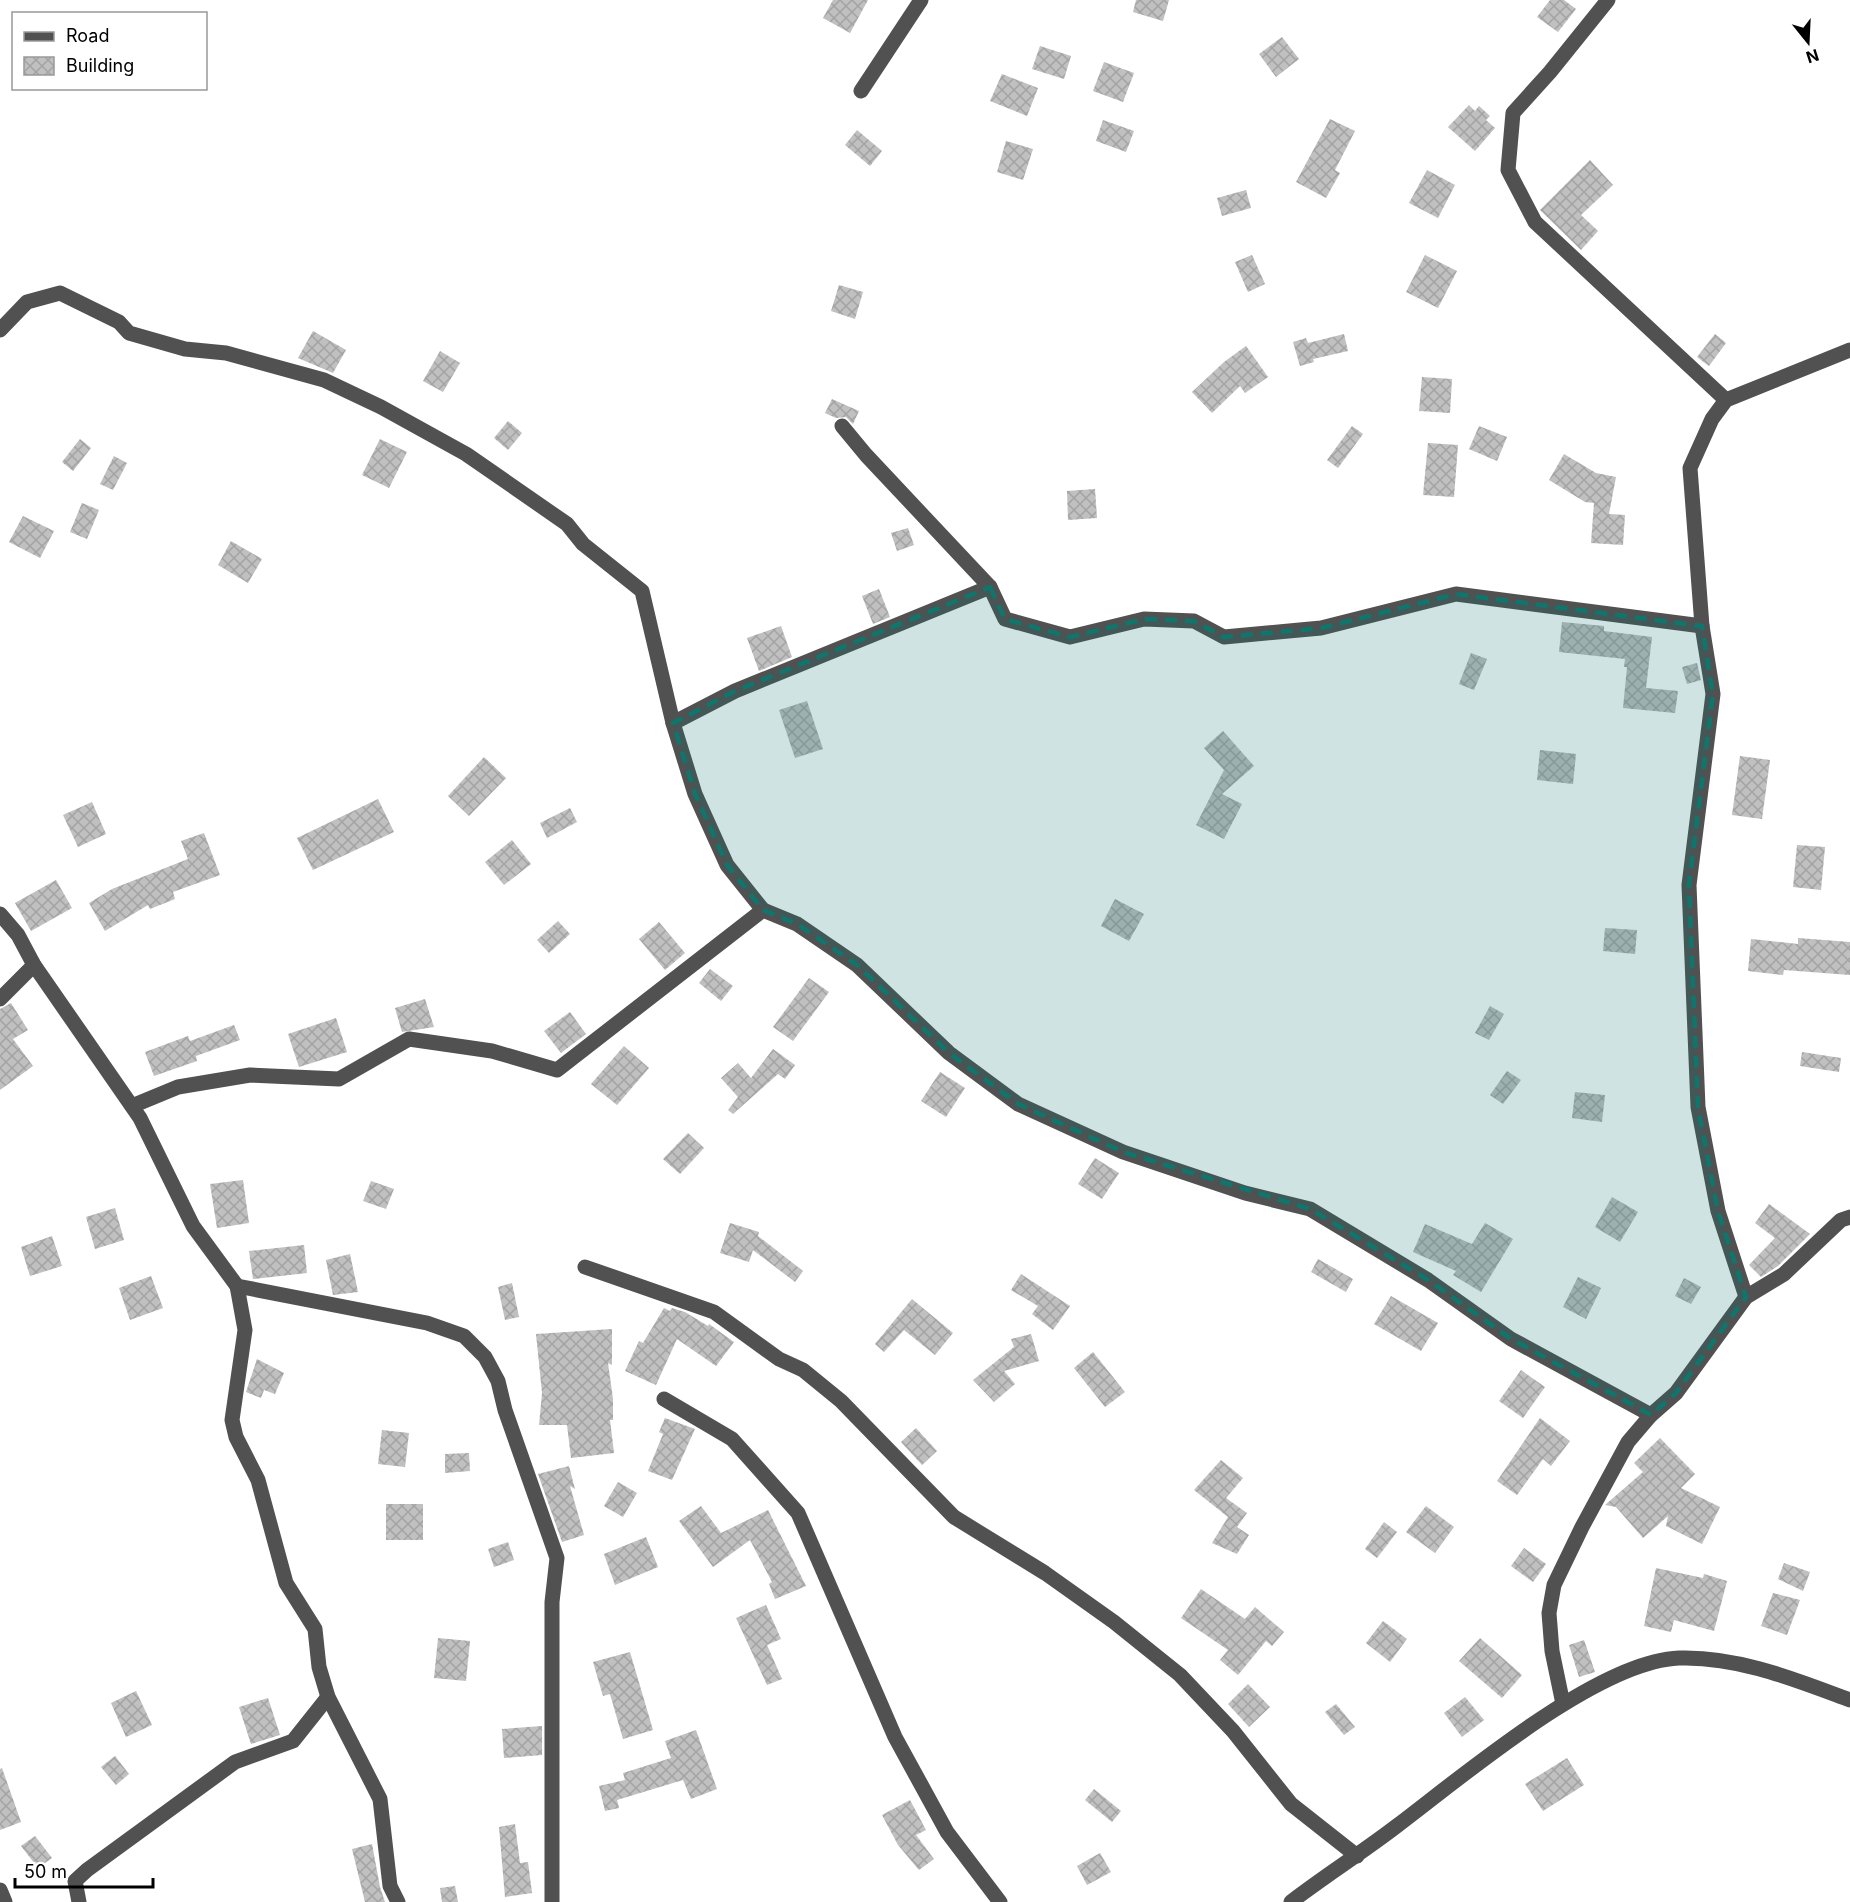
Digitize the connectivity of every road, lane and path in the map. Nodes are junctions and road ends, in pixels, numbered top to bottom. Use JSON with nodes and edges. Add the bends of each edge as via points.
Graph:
{"nodes":[{"id":1,"x":921,"y":0,"type":"edge"},
{"id":2,"x":1608,"y":0,"type":"edge"},
{"id":3,"x":861,"y":91,"type":"dead end"},
{"id":4,"x":0,"y":330,"type":"edge"},
{"id":5,"x":1850,"y":350,"type":"edge"},
{"id":6,"x":1726,"y":400,"type":"junction"},
{"id":7,"x":842,"y":426,"type":"dead end"},
{"id":8,"x":990,"y":587,"type":"junction"},
{"id":9,"x":1702,"y":626,"type":"junction"},
{"id":10,"x":674,"y":723,"type":"junction"},
{"id":11,"x":763,"y":910,"type":"junction"},
{"id":12,"x":0,"y":914,"type":"edge"},
{"id":13,"x":34,"y":965,"type":"junction"},
{"id":14,"x":0,"y":999,"type":"edge"},
{"id":15,"x":132,"y":1106,"type":"junction"},
{"id":16,"x":1850,"y":1217,"type":"edge"},
{"id":17,"x":585,"y":1267,"type":"dead end"},
{"id":18,"x":237,"y":1286,"type":"junction"},
{"id":19,"x":1746,"y":1297,"type":"junction"},
{"id":20,"x":664,"y":1400,"type":"dead end"},
{"id":21,"x":1651,"y":1415,"type":"junction"},
{"id":22,"x":328,"y":1697,"type":"junction"},
{"id":23,"x":1850,"y":1700,"type":"edge"},
{"id":24,"x":1563,"y":1704,"type":"junction"},
{"id":25,"x":1356,"y":1856,"type":"junction"},
{"id":26,"x":0,"y":1890,"type":"edge"},
{"id":27,"x":5,"y":1902,"type":"edge"},
{"id":28,"x":79,"y":1902,"type":"edge"},
{"id":29,"x":398,"y":1902,"type":"edge"},
{"id":30,"x":552,"y":1902,"type":"edge"},
{"id":31,"x":1000,"y":1902,"type":"edge"},
{"id":32,"x":1291,"y":1902,"type":"edge"}],
"edges":[{"from":1,"to":3,"type":"street"},
{"from":2,"to":6,"type":"street","via":[[1513,113],[1508,170],[1535,222]]},
{"from":4,"to":10,"type":"street","via":[[27,302],[60,293],[119,322],[129,333],[185,349],[226,352],[324,380],[466,454],[567,525],[583,544],[642,591]]},
{"from":5,"to":6,"type":"street"},
{"from":6,"to":9,"type":"street","via":[[1712,419],[1690,468]]},
{"from":7,"to":8,"type":"street"},
{"from":8,"to":9,"type":"street","via":[[1005,619],[1070,637],[1144,619],[1194,621],[1224,637],[1321,628],[1455,594]]},
{"from":8,"to":10,"type":"street","via":[[735,691]]},
{"from":9,"to":19,"type":"street","via":[[1713,694],[1689,885],[1698,1107],[1718,1211]]},
{"from":10,"to":11,"type":"street","via":[[695,794],[727,865]]},
{"from":11,"to":15,"type":"street","via":[[556,1070],[492,1051],[409,1039],[339,1079],[250,1075],[178,1087]]},
{"from":11,"to":21,"type":"street","via":[[797,924],[857,965],[949,1053],[1018,1104],[1123,1152],[1245,1193],[1310,1209],[1428,1280],[1510,1339]]},
{"from":12,"to":13,"type":"street","via":[[18,935]]},
{"from":13,"to":14,"type":"street"},
{"from":13,"to":15,"type":"street"},
{"from":15,"to":18,"type":"street","via":[[193,1226]]},
{"from":16,"to":19,"type":"street","via":[[1841,1220],[1784,1274]]},
{"from":17,"to":25,"type":"street","via":[[714,1312],[779,1359],[803,1370],[841,1401],[954,1516],[1106,1615],[1180,1675],[1233,1731],[1291,1804]]},
{"from":18,"to":22,"type":"street","via":[[245,1330],[232,1420],[236,1437],[258,1480],[286,1583],[315,1629],[319,1667]]},
{"from":18,"to":30,"type":"street","via":[[427,1323],[464,1336],[485,1357],[498,1380],[557,1558],[552,1602]]},
{"from":19,"to":21,"type":"street","via":[[1676,1393]]},
{"from":20,"to":31,"type":"street","via":[[732,1439],[798,1514],[895,1737],[946,1832]]},
{"from":21,"to":24,"type":"street","via":[[1629,1442],[1554,1585],[1549,1613]]},
{"from":22,"to":28,"type":"street","via":[[293,1741],[235,1762],[87,1870],[75,1881]]},
{"from":22,"to":29,"type":"street","via":[[380,1799],[390,1886]]},
{"from":23,"to":24,"type":"street","via":[[1779,1674],[1726,1662],[1678,1658],[1641,1666]]},
{"from":24,"to":25,"type":"street"},
{"from":25,"to":32,"type":"street"},
{"from":26,"to":27,"type":"street"}]}
